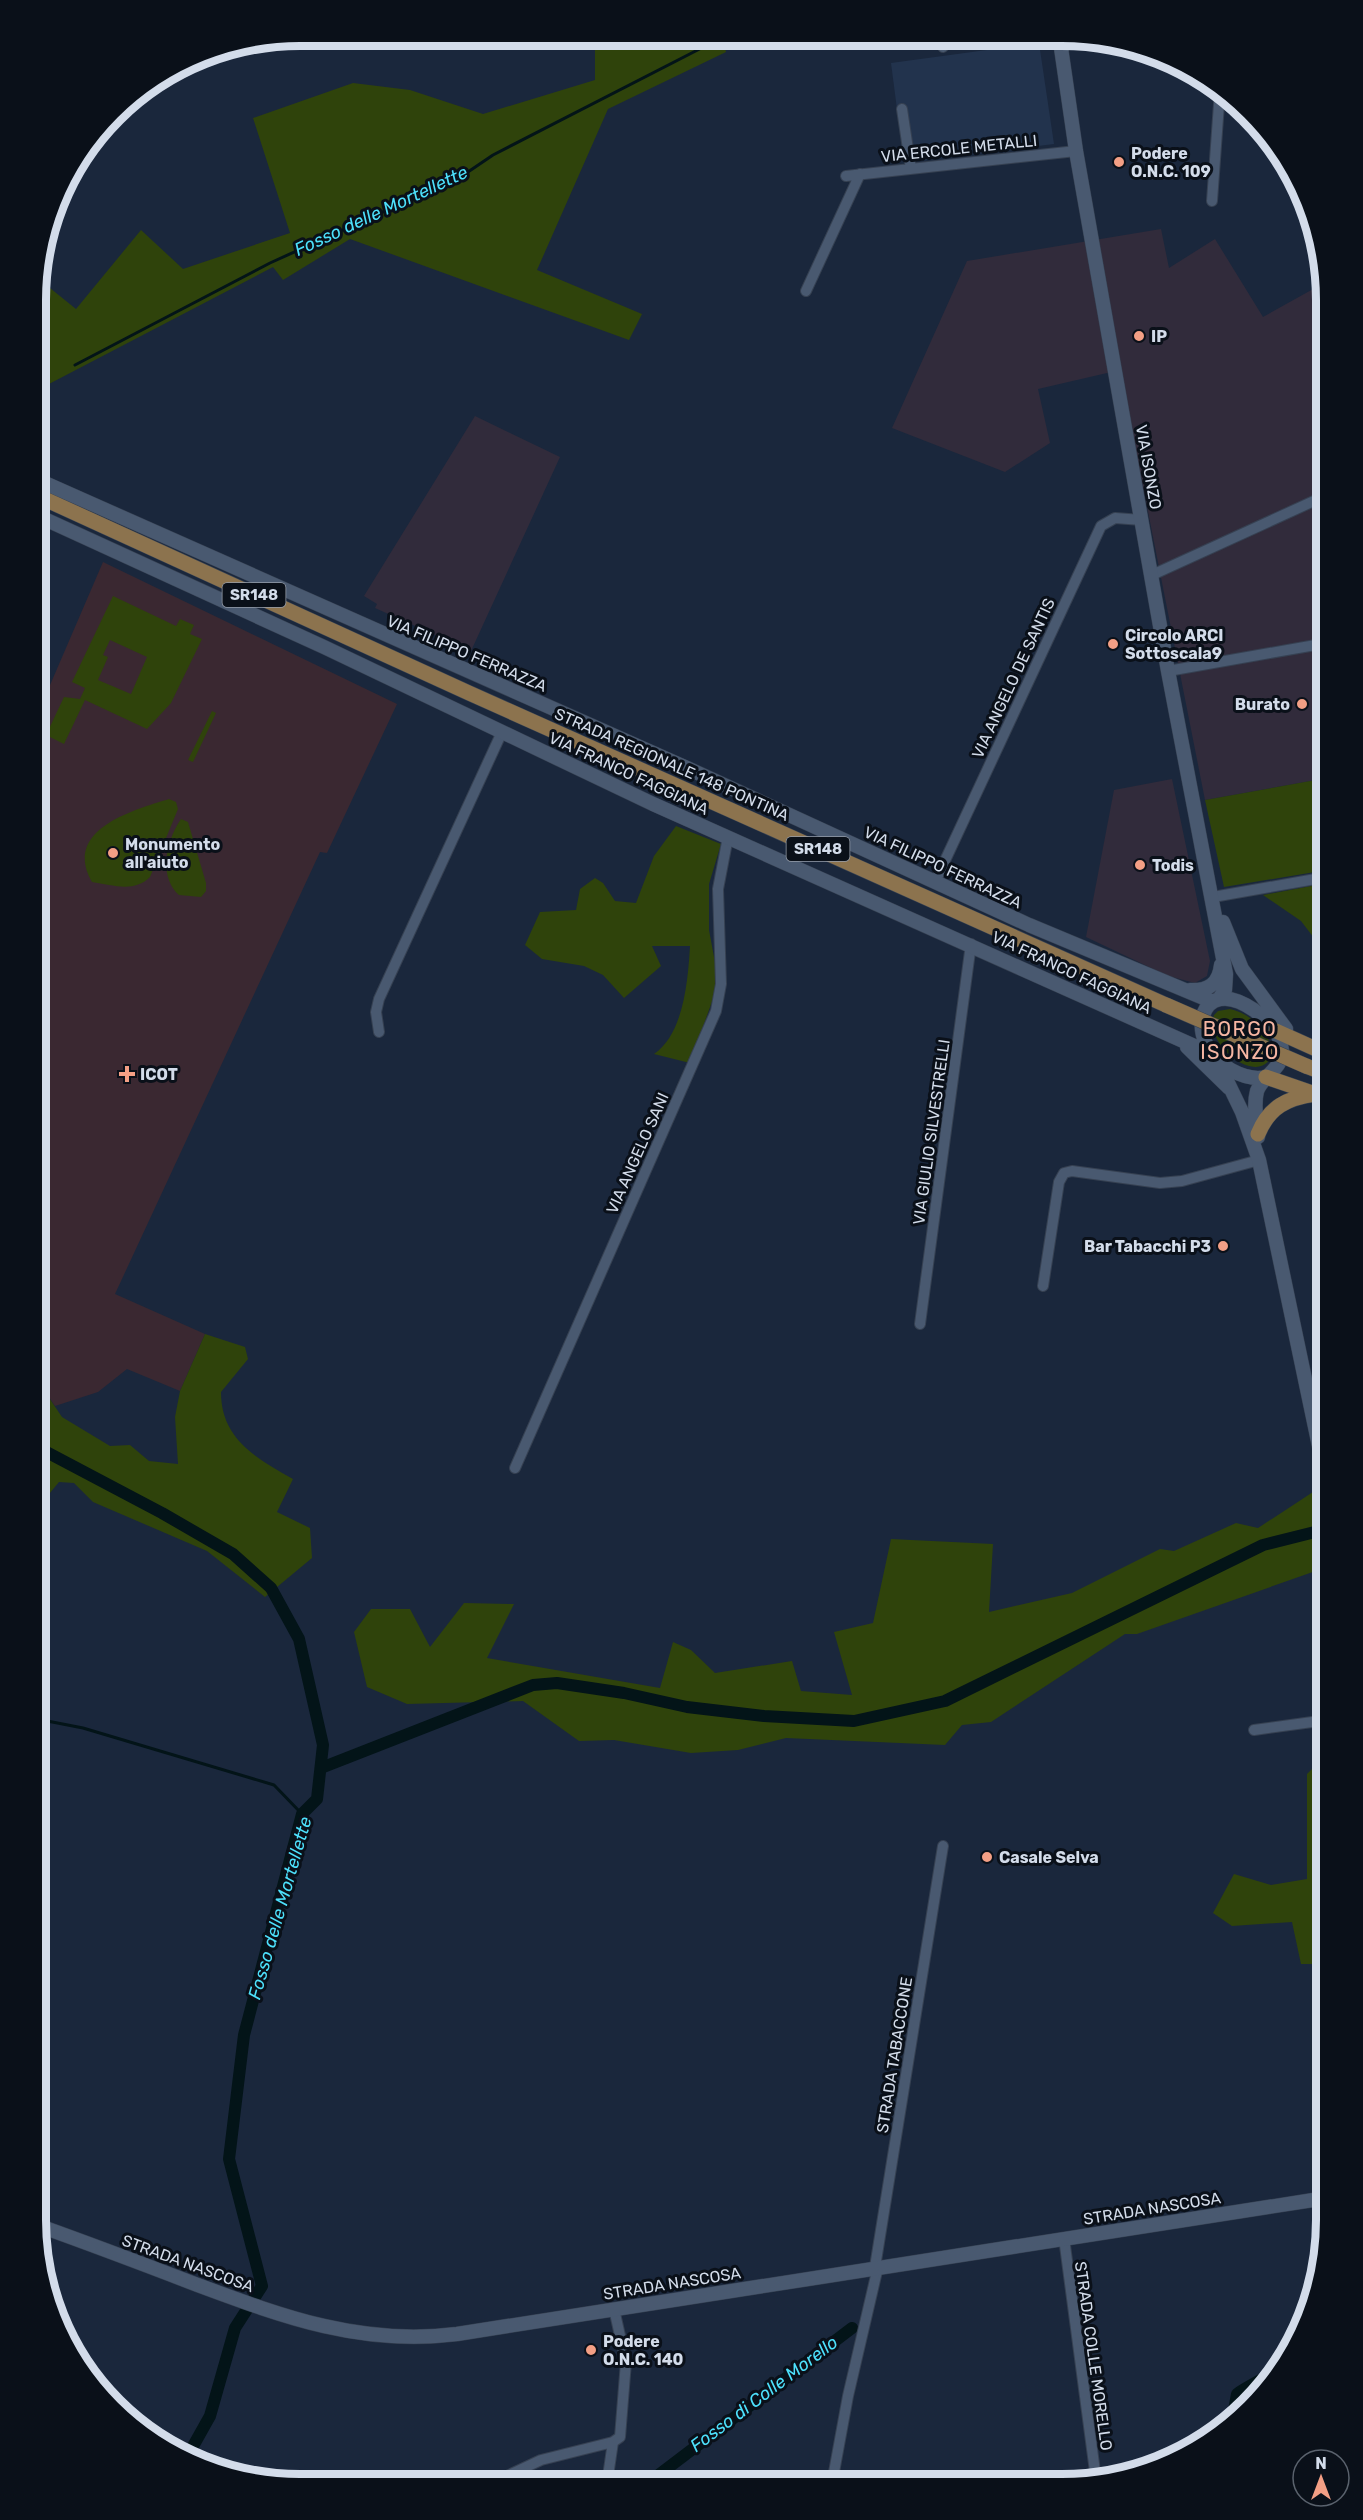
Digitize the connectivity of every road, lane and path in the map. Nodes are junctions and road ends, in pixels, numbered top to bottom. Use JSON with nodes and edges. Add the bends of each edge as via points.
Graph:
{"nodes":[{"id":1,"x":1061,"y":46,"type":"edge"},
{"id":2,"x":1219,"y":101,"type":"edge"},
{"id":3,"x":902,"y":109,"type":"dead end"},
{"id":4,"x":1076,"y":151,"type":"junction"},
{"id":5,"x":911,"y":169,"type":"junction"},
{"id":6,"x":860,"y":174,"type":"junction"},
{"id":7,"x":846,"y":176,"type":"dead end"},
{"id":8,"x":1212,"y":201,"type":"dead end"},
{"id":9,"x":806,"y":291,"type":"dead end"},
{"id":10,"x":46,"y":484,"type":"edge"},
{"id":11,"x":46,"y":500,"type":"edge"},
{"id":12,"x":1316,"y":500,"type":"edge"},
{"id":13,"x":46,"y":520,"type":"edge"},
{"id":14,"x":1142,"y":520,"type":"junction"},
{"id":15,"x":1152,"y":575,"type":"junction"},
{"id":16,"x":1316,"y":646,"type":"edge"},
{"id":17,"x":1168,"y":671,"type":"junction"},
{"id":18,"x":502,"y":732,"type":"junction"},
{"id":19,"x":728,"y":837,"type":"junction"},
{"id":20,"x":1316,"y":879,"type":"edge"},
{"id":21,"x":935,"y":882,"type":"junction"},
{"id":22,"x":1213,"y":897,"type":"junction"},
{"id":23,"x":971,"y":944,"type":"junction"},
{"id":24,"x":1229,"y":956,"type":"junction"},
{"id":25,"x":1181,"y":990,"type":"junction"},
{"id":26,"x":1215,"y":1000,"type":"junction"},
{"id":27,"x":1249,"y":1007,"type":"junction"},
{"id":28,"x":1276,"y":1031,"type":"junction"},
{"id":29,"x":379,"y":1032,"type":"dead end"},
{"id":30,"x":1168,"y":1034,"type":"junction"},
{"id":31,"x":1298,"y":1041,"type":"junction"},
{"id":32,"x":1316,"y":1048,"type":"edge"},
{"id":33,"x":1213,"y":1056,"type":"junction"},
{"id":34,"x":1316,"y":1070,"type":"edge"},
{"id":35,"x":1266,"y":1077,"type":"junction"},
{"id":36,"x":1232,"y":1090,"type":"junction"},
{"id":37,"x":1316,"y":1094,"type":"edge"},
{"id":38,"x":1316,"y":1096,"type":"edge"},
{"id":39,"x":1258,"y":1134,"type":"junction"},
{"id":40,"x":1259,"y":1160,"type":"junction"},
{"id":41,"x":1043,"y":1286,"type":"dead end"},
{"id":42,"x":920,"y":1324,"type":"dead end"},
{"id":43,"x":1316,"y":1432,"type":"edge"},
{"id":44,"x":515,"y":1468,"type":"dead end"},
{"id":45,"x":1316,"y":1722,"type":"edge"},
{"id":46,"x":1254,"y":1730,"type":"dead end"},
{"id":47,"x":943,"y":1846,"type":"dead end"},
{"id":48,"x":1316,"y":2200,"type":"edge"},
{"id":49,"x":47,"y":2229,"type":"edge"},
{"id":50,"x":1064,"y":2238,"type":"junction"},
{"id":51,"x":876,"y":2267,"type":"junction"},
{"id":52,"x":614,"y":2309,"type":"junction"},
{"id":53,"x":613,"y":2442,"type":"junction"},
{"id":54,"x":1095,"y":2471,"type":"edge"},
{"id":55,"x":511,"y":2474,"type":"edge"},
{"id":56,"x":608,"y":2474,"type":"edge"},
{"id":57,"x":834,"y":2474,"type":"edge"}],
"edges":[{"from":1,"to":4,"type":"street","name":"VIA ISONZO"},
{"from":2,"to":8,"type":"street"},
{"from":3,"to":5,"type":"street"},
{"from":4,"to":5,"type":"street","name":"VIA ERCOLE METALLI"},
{"from":4,"to":14,"type":"street","name":"VIA ISONZO"},
{"from":5,"to":6,"type":"street","name":"VIA ERCOLE METALLI"},
{"from":6,"to":7,"type":"street","name":"VIA ERCOLE METALLI"},
{"from":6,"to":9,"type":"street"},
{"from":10,"to":21,"type":"street","name":"VIA FILIPPO FERRAZZA"},
{"from":11,"to":34,"type":"main road","name":"STRADA REGIONALE 148 PONTINA","number":"SR148","bridge":true},
{"from":12,"to":15,"type":"street"},
{"from":13,"to":18,"type":"street","name":"VIA FRANCO FAGGIANA"},
{"from":14,"to":15,"type":"street","name":"VIA ISONZO"},
{"from":14,"to":21,"type":"street","name":"VIA ANGELO DE SANTIS","via":[[1114,518],[1101,526]]},
{"from":15,"to":17,"type":"street","name":"VIA ISONZO"},
{"from":16,"to":17,"type":"street"},
{"from":17,"to":22,"type":"street","name":"VIA ISONZO"},
{"from":18,"to":19,"type":"street","name":"VIA FRANCO FAGGIANA"},
{"from":18,"to":29,"type":"street","via":[[379,999]]},
{"from":19,"to":23,"type":"street","name":"VIA FRANCO FAGGIANA"},
{"from":19,"to":44,"type":"street","name":"VIA ANGELO SANI","via":[[718,889],[721,984],[716,1011]]},
{"from":20,"to":22,"type":"street"},
{"from":21,"to":25,"type":"street","name":"VIA FILIPPO FERRAZZA"},
{"from":22,"to":24,"type":"street","name":"VIA ISONZO"},
{"from":23,"to":30,"type":"street","name":"VIA FRANCO FAGGIANA"},
{"from":23,"to":42,"type":"street","name":"VIA GIULIO SILVESTRELLI"},
{"from":24,"to":25,"type":"street","via":[[1213,985],[1201,990]]},
{"from":24,"to":26,"type":"street","via":[[1226,985]]},
{"from":24,"to":27,"type":"street"},
{"from":24,"to":31,"type":"street"},
{"from":25,"to":26,"type":"street","name":"VIA FILIPPO FERRAZZA"},
{"from":26,"to":27,"type":"street","via":[[1233,1000]]},
{"from":26,"to":33,"type":"street","via":[[1204,1008],[1201,1018],[1204,1040]]},
{"from":27,"to":28,"type":"street"},
{"from":28,"to":31,"type":"main road"},
{"from":28,"to":35,"type":"street","via":[[1282,1053],[1279,1065]]},
{"from":30,"to":33,"type":"street","name":"VIA FRANCO FAGGIANA"},
{"from":30,"to":36,"type":"street","via":[[1197,1055]]},
{"from":31,"to":32,"type":"main road"},
{"from":33,"to":35,"type":"street","via":[[1240,1075]]},
{"from":33,"to":36,"type":"street"},
{"from":35,"to":37,"type":"main road"},
{"from":35,"to":39,"type":"street","via":[[1256,1099]]},
{"from":36,"to":40,"type":"street"},
{"from":38,"to":39,"type":"main road","via":[[1294,1097],[1277,1107]]},
{"from":39,"to":40,"type":"street"},
{"from":40,"to":41,"type":"street","via":[[1166,1183],[1064,1173],[1059,1182]]},
{"from":40,"to":43,"type":"street"},
{"from":45,"to":46,"type":"street"},
{"from":47,"to":51,"type":"street","name":"STRADA TABACCONE"},
{"from":48,"to":50,"type":"street","name":"STRADA NASCOSA"},
{"from":49,"to":52,"type":"street","name":"STRADA NASCOSA","via":[[236,2299],[334,2330],[404,2338],[457,2334]]},
{"from":50,"to":51,"type":"street","name":"STRADA NASCOSA"},
{"from":50,"to":54,"type":"street","name":"STRADA COLLE MORELLO"},
{"from":51,"to":52,"type":"street","name":"STRADA NASCOSA"},
{"from":51,"to":57,"type":"street","name":"STRADA TABACCONE"},
{"from":52,"to":53,"type":"street","via":[[626,2368],[622,2433]]},
{"from":53,"to":55,"type":"street","via":[[541,2460]]},
{"from":53,"to":56,"type":"street"}]}
